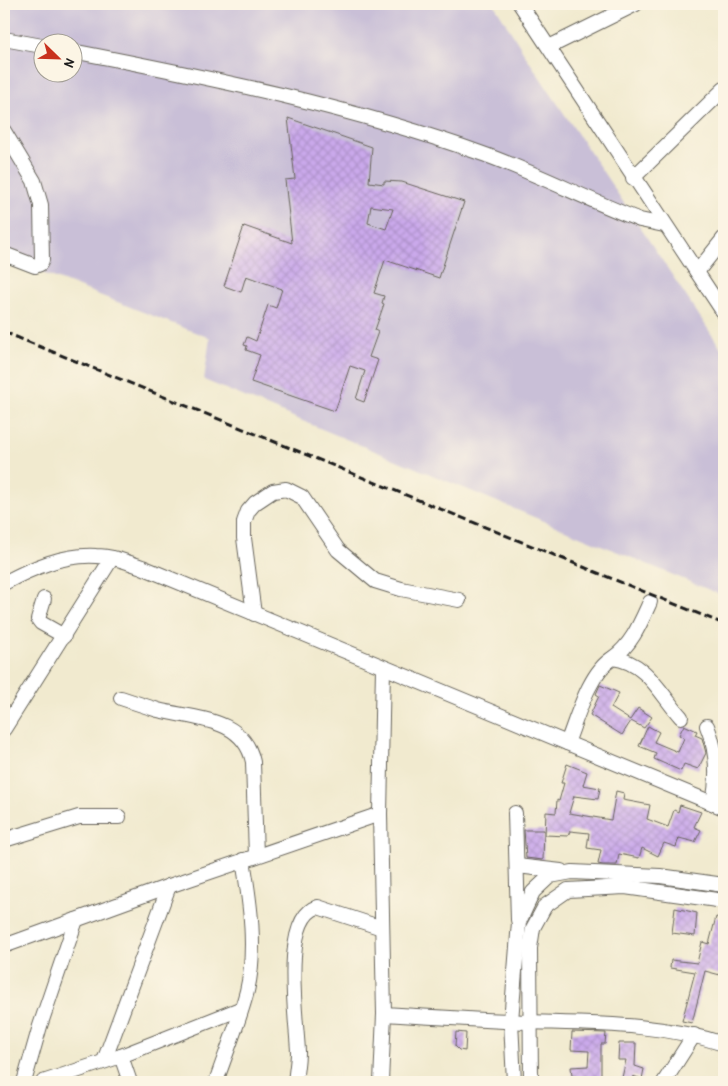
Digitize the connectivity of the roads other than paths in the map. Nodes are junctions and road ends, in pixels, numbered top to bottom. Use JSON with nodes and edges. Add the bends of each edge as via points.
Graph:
{"nodes":[{"id":1,"x":520,"y":4,"type":"edge"},
{"id":2,"x":636,"y":4,"type":"edge"},
{"id":3,"x":4,"y":39,"type":"edge"},
{"id":4,"x":32,"y":44,"type":"edge"},
{"id":5,"x":549,"y":46,"type":"junction"},
{"id":6,"x":82,"y":54,"type":"edge"},
{"id":7,"x":724,"y":89,"type":"edge"},
{"id":8,"x":4,"y":131,"type":"edge"},
{"id":9,"x":633,"y":178,"type":"junction"},
{"id":10,"x":664,"y":225,"type":"junction"},
{"id":11,"x":724,"y":238,"type":"edge"},
{"id":12,"x":4,"y":254,"type":"edge"},
{"id":13,"x":697,"y":272,"type":"junction"},
{"id":14,"x":724,"y":314,"type":"edge"},
{"id":15,"x":112,"y":558,"type":"junction"},
{"id":16,"x":4,"y":583,"type":"edge"},
{"id":17,"x":44,"y":599,"type":"dead end"},
{"id":18,"x":459,"y":600,"type":"dead end"},
{"id":19,"x":650,"y":602,"type":"dead end"},
{"id":20,"x":254,"y":614,"type":"junction"},
{"id":21,"x":64,"y":636,"type":"junction"},
{"id":22,"x":613,"y":658,"type":"junction"},
{"id":23,"x":383,"y":668,"type":"junction"},
{"id":24,"x":121,"y":698,"type":"dead end"},
{"id":25,"x":681,"y":717,"type":"dead end"},
{"id":26,"x":707,"y":726,"type":"dead end"},
{"id":27,"x":4,"y":729,"type":"edge"},
{"id":28,"x":567,"y":743,"type":"junction"},
{"id":29,"x":719,"y":806,"type":"edge"},
{"id":30,"x":515,"y":813,"type":"dead end"},
{"id":31,"x":380,"y":814,"type":"junction"},
{"id":32,"x":119,"y":816,"type":"dead end"},
{"id":33,"x":4,"y":840,"type":"edge"},
{"id":34,"x":250,"y":858,"type":"junction"},
{"id":35,"x":517,"y":866,"type":"junction"},
{"id":36,"x":572,"y":872,"type":"junction"},
{"id":37,"x":625,"y":880,"type":"junction"},
{"id":38,"x":724,"y":885,"type":"edge"},
{"id":39,"x":169,"y":886,"type":"junction"},
{"id":40,"x":724,"y":901,"type":"edge"},
{"id":41,"x":76,"y":920,"type":"junction"},
{"id":42,"x":518,"y":922,"type":"junction"},
{"id":43,"x":382,"y":928,"type":"junction"},
{"id":44,"x":4,"y":946,"type":"edge"},
{"id":45,"x":240,"y":1009,"type":"junction"},
{"id":46,"x":384,"y":1014,"type":"junction"},
{"id":47,"x":511,"y":1021,"type":"junction"},
{"id":48,"x":530,"y":1022,"type":"junction"},
{"id":49,"x":694,"y":1034,"type":"junction"},
{"id":50,"x":724,"y":1044,"type":"edge"},
{"id":51,"x":121,"y":1056,"type":"junction"},
{"id":52,"x":104,"y":1061,"type":"junction"},
{"id":53,"x":65,"y":1079,"type":"edge"},
{"id":54,"x":24,"y":1082,"type":"edge"},
{"id":55,"x":43,"y":1082,"type":"edge"},
{"id":56,"x":130,"y":1082,"type":"edge"},
{"id":57,"x":216,"y":1082,"type":"edge"},
{"id":58,"x":295,"y":1082,"type":"edge"},
{"id":59,"x":382,"y":1082,"type":"edge"},
{"id":60,"x":514,"y":1082,"type":"edge"},
{"id":61,"x":531,"y":1082,"type":"edge"},
{"id":62,"x":664,"y":1082,"type":"edge"}],
"edges":[{"from":1,"to":5,"type":"street"},
{"from":2,"to":5,"type":"street"},
{"from":3,"to":4,"type":"street"},
{"from":5,"to":9,"type":"street"},
{"from":6,"to":10,"type":"street","via":[[316,103],[420,133],[487,156],[640,220]]},
{"from":7,"to":9,"type":"street"},
{"from":8,"to":12,"type":"street","via":[[34,181],[41,205],[42,260],[35,266]]},
{"from":9,"to":10,"type":"street"},
{"from":10,"to":13,"type":"street"},
{"from":11,"to":13,"type":"street"},
{"from":13,"to":14,"type":"street"},
{"from":15,"to":16,"type":"street","via":[[96,556],[57,561]]},
{"from":15,"to":20,"type":"street","via":[[142,566]]},
{"from":15,"to":21,"type":"street"},
{"from":17,"to":21,"type":"street","via":[[38,618]]},
{"from":18,"to":20,"type":"street","via":[[401,590],[375,581],[338,550],[302,497],[286,489],[273,491],[255,503],[244,522]]},
{"from":19,"to":22,"type":"street","via":[[625,650]]},
{"from":20,"to":23,"type":"street"},
{"from":21,"to":27,"type":"street"},
{"from":22,"to":25,"type":"street","via":[[652,678]]},
{"from":22,"to":28,"type":"street","via":[[604,664],[593,681]]},
{"from":23,"to":28,"type":"street"},
{"from":23,"to":31,"type":"street"},
{"from":24,"to":34,"type":"street","via":[[159,710],[207,718],[243,738],[251,750],[253,762]]},
{"from":26,"to":29,"type":"street","via":[[713,742]]},
{"from":28,"to":29,"type":"street"},
{"from":30,"to":35,"type":"street"},
{"from":31,"to":34,"type":"street"},
{"from":31,"to":43,"type":"street"},
{"from":32,"to":33,"type":"street","via":[[79,817]]},
{"from":34,"to":39,"type":"street"},
{"from":34,"to":45,"type":"street","via":[[251,956],[247,990]]},
{"from":35,"to":36,"type":"street"},
{"from":35,"to":42,"type":"street"},
{"from":36,"to":37,"type":"street"},
{"from":36,"to":42,"type":"street","via":[[550,876],[533,892]]},
{"from":37,"to":38,"type":"street","via":[[660,876]]},
{"from":37,"to":40,"type":"street"},
{"from":37,"to":48,"type":"street","via":[[568,890],[545,906],[533,928],[530,948]]},
{"from":39,"to":41,"type":"street"},
{"from":39,"to":52,"type":"street"},
{"from":41,"to":44,"type":"street"},
{"from":41,"to":54,"type":"street"},
{"from":42,"to":47,"type":"street"},
{"from":43,"to":46,"type":"street"},
{"from":43,"to":58,"type":"street","via":[[318,907],[305,914],[295,944],[292,980],[298,1053]]},
{"from":45,"to":51,"type":"street"},
{"from":45,"to":57,"type":"street"},
{"from":46,"to":47,"type":"street"},
{"from":46,"to":59,"type":"street"},
{"from":47,"to":48,"type":"street"},
{"from":47,"to":60,"type":"street"},
{"from":48,"to":49,"type":"street","via":[[625,1024]]},
{"from":48,"to":61,"type":"street"},
{"from":49,"to":50,"type":"street"},
{"from":49,"to":62,"type":"street"},
{"from":51,"to":52,"type":"street"},
{"from":51,"to":56,"type":"street"},
{"from":52,"to":53,"type":"street"},
{"from":53,"to":55,"type":"street"}]}
